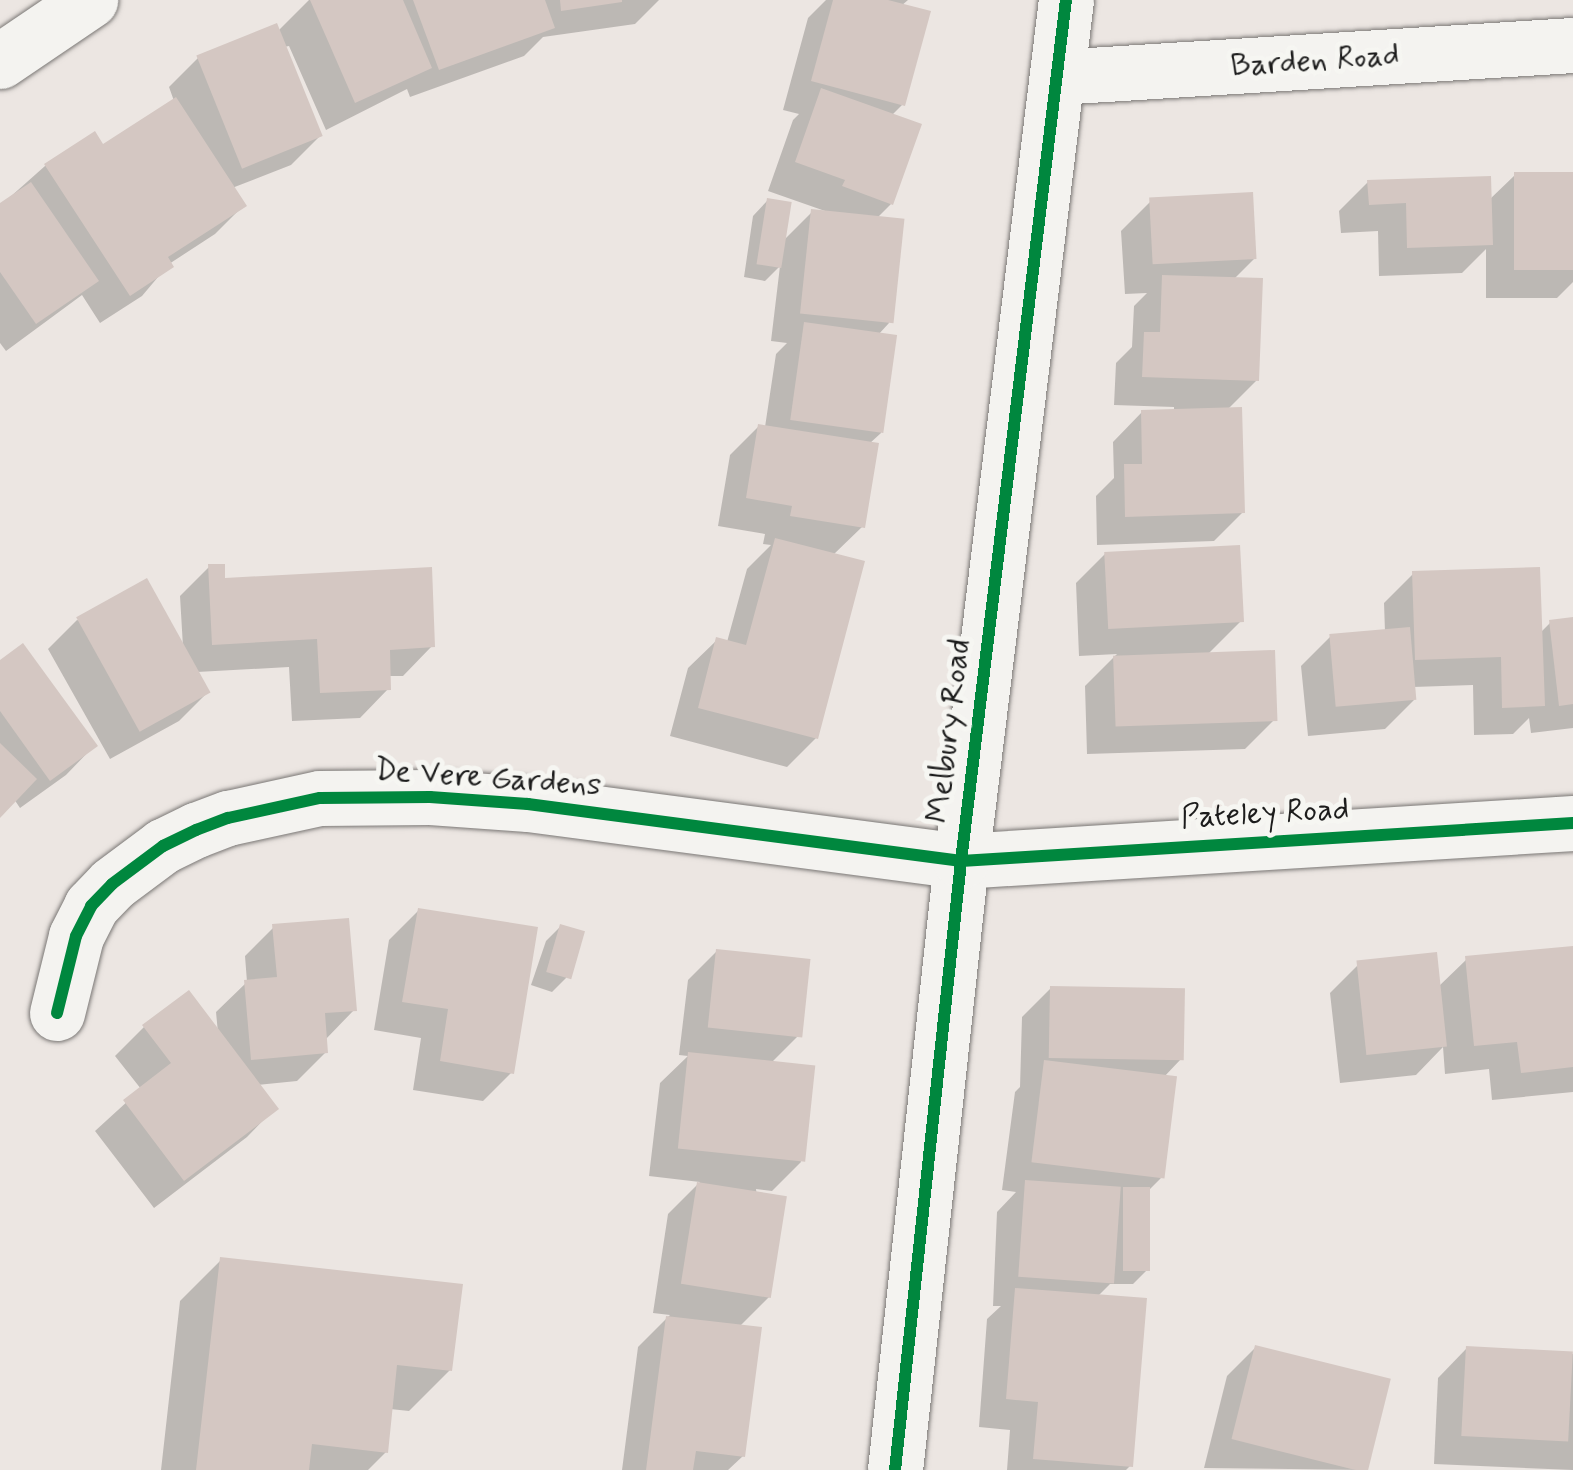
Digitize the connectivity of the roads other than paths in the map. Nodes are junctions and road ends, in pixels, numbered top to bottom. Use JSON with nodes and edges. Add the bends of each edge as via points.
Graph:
{"nodes":[{"id":1,"x":90,"y":0,"type":"edge"},
{"id":2,"x":1066,"y":0,"type":"edge"},
{"id":3,"x":1573,"y":45,"type":"edge"},
{"id":4,"x":0,"y":61,"type":"edge"},
{"id":5,"x":1057,"y":78,"type":"junction"},
{"id":6,"x":1573,"y":823,"type":"edge"},
{"id":7,"x":961,"y":860,"type":"junction"},
{"id":8,"x":57,"y":1013,"type":"dead end"},
{"id":9,"x":894,"y":1470,"type":"edge"}],
"edges":[{"from":1,"to":4,"type":"street"},
{"from":2,"to":5,"type":"street","name":"Melbury Road"},
{"from":3,"to":5,"type":"street","name":"Barden Road"},
{"from":5,"to":7,"type":"street","name":"Melbury Road"},
{"from":6,"to":7,"type":"street","name":"Pateley Road"},
{"from":7,"to":8,"type":"street","name":"De Vere Gardens","via":[[528,804],[320,798],[196,830],[112,884],[76,936]]},
{"from":7,"to":9,"type":"street","name":"Melbury Road"}]}
